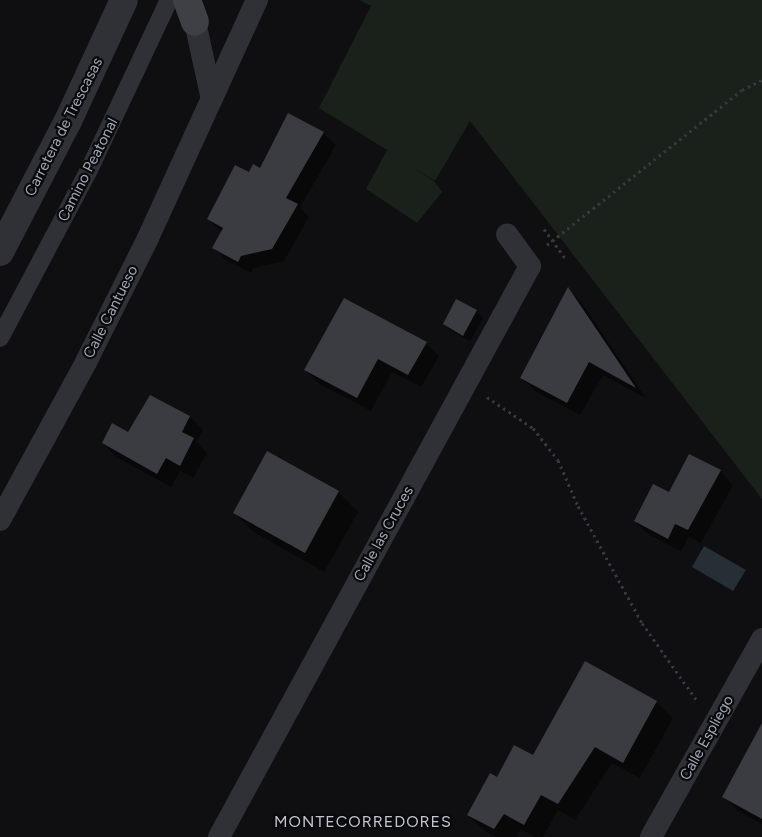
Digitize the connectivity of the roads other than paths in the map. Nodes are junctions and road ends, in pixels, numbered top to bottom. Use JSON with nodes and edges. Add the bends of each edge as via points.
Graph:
{"nodes":[{"id":1,"x":124,"y":0,"type":"edge"},
{"id":2,"x":169,"y":0,"type":"edge"},
{"id":3,"x":257,"y":0,"type":"edge"},
{"id":4,"x":191,"y":7,"type":"edge"},
{"id":5,"x":212,"y":99,"type":"junction"},
{"id":6,"x":507,"y":234,"type":"dead end"},
{"id":7,"x":0,"y":252,"type":"edge"},
{"id":8,"x":0,"y":338,"type":"edge"},
{"id":9,"x":0,"y":520,"type":"edge"},
{"id":10,"x":762,"y":639,"type":"edge"},
{"id":11,"x":219,"y":837,"type":"edge"},
{"id":12,"x":651,"y":837,"type":"edge"}],
"edges":[{"from":1,"to":7,"type":"street","name":"Carretera de Trescasas","via":[[68,121]]},
{"from":2,"to":8,"type":"street","name":"Camino Peatonal","via":[[88,172]]},
{"from":3,"to":5,"type":"street","name":"Calle Cantueso"},
{"from":4,"to":5,"type":"street"},
{"from":5,"to":9,"type":"street","name":"Calle Cantueso","via":[[86,362]]},
{"from":6,"to":11,"type":"street","name":"Calle las Cruces","via":[[530,266]]},
{"from":10,"to":12,"type":"street","name":"Calle Espliego"}]}
